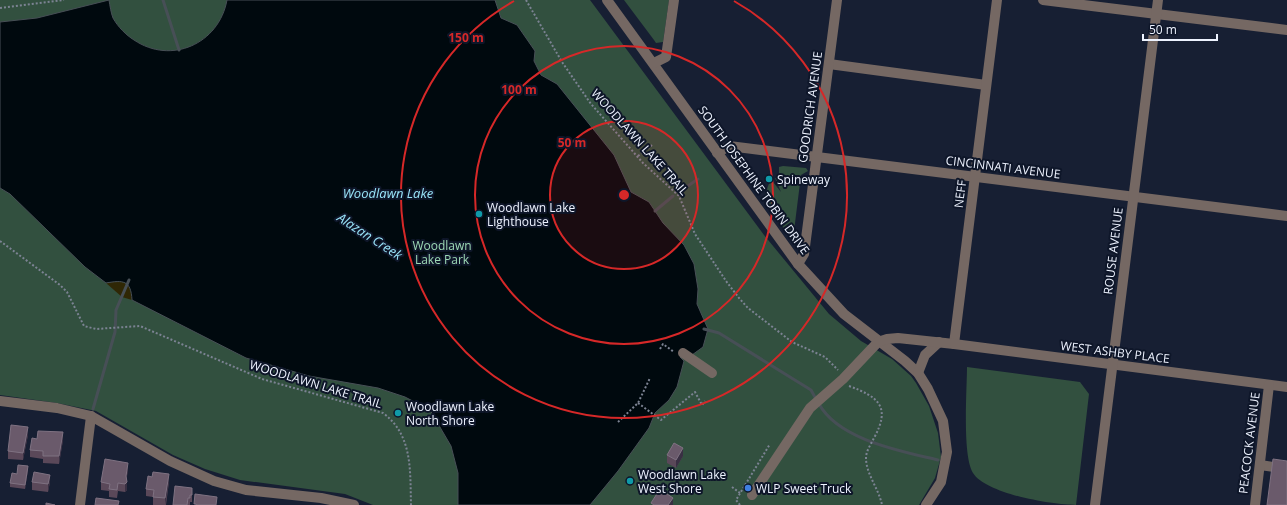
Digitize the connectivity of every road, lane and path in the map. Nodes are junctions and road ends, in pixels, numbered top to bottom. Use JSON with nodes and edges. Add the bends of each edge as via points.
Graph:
{"nodes":[{"id":1,"x":64,"y":0,"type":"edge"},
{"id":2,"x":526,"y":0,"type":"edge"},
{"id":3,"x":607,"y":0,"type":"edge"},
{"id":4,"x":674,"y":0,"type":"edge"},
{"id":5,"x":837,"y":0,"type":"edge"},
{"id":6,"x":997,"y":0,"type":"edge"},
{"id":7,"x":1043,"y":0,"type":"edge"},
{"id":8,"x":1158,"y":0,"type":"edge"},
{"id":9,"x":0,"y":8,"type":"edge"},
{"id":10,"x":1156,"y":14,"type":"junction"},
{"id":11,"x":1287,"y":30,"type":"edge"},
{"id":12,"x":654,"y":63,"type":"junction"},
{"id":13,"x":829,"y":64,"type":"junction"},
{"id":14,"x":986,"y":85,"type":"junction"},
{"id":15,"x":652,"y":145,"type":"dead end"},
{"id":16,"x":717,"y":153,"type":"junction"},
{"id":17,"x":638,"y":156,"type":"junction"},
{"id":18,"x":816,"y":157,"type":"junction"},
{"id":19,"x":975,"y":177,"type":"junction"},
{"id":20,"x":1133,"y":197,"type":"junction"},
{"id":21,"x":1287,"y":216,"type":"edge"},
{"id":22,"x":0,"y":241,"type":"edge"},
{"id":23,"x":798,"y":264,"type":"junction"},
{"id":24,"x":878,"y":342,"type":"junction"},
{"id":25,"x":939,"y":342,"type":"junction"},
{"id":26,"x":954,"y":344,"type":"junction"},
{"id":27,"x":660,"y":349,"type":"dead end"},
{"id":28,"x":684,"y":354,"type":"joint"},
{"id":29,"x":1112,"y":364,"type":"junction"},
{"id":30,"x":712,"y":373,"type":"dead end"},
{"id":31,"x":918,"y":374,"type":"junction"},
{"id":32,"x":650,"y":378,"type":"dead end"},
{"id":33,"x":841,"y":380,"type":"junction"},
{"id":34,"x":1269,"y":385,"type":"junction"},
{"id":35,"x":1287,"y":387,"type":"edge"},
{"id":36,"x":0,"y":401,"type":"edge"},
{"id":37,"x":705,"y":401,"type":"dead end"},
{"id":38,"x":638,"y":403,"type":"junction"},
{"id":39,"x":91,"y":416,"type":"junction"},
{"id":40,"x":618,"y":422,"type":"dead end"},
{"id":41,"x":770,"y":444,"type":"dead end"},
{"id":42,"x":1260,"y":465,"type":"junction"},
{"id":43,"x":1287,"y":469,"type":"edge"},
{"id":44,"x":732,"y":487,"type":"dead end"},
{"id":45,"x":740,"y":494,"type":"junction"},
{"id":46,"x":752,"y":495,"type":"dead end"},
{"id":47,"x":80,"y":505,"type":"edge"},
{"id":48,"x":354,"y":505,"type":"edge"},
{"id":49,"x":411,"y":505,"type":"edge"},
{"id":50,"x":740,"y":505,"type":"edge"},
{"id":51,"x":882,"y":505,"type":"edge"},
{"id":52,"x":926,"y":505,"type":"edge"},
{"id":53,"x":1095,"y":505,"type":"edge"},
{"id":54,"x":1255,"y":505,"type":"edge"}],
"edges":[{"from":1,"to":9,"type":"path"},
{"from":2,"to":17,"type":"path","name":"WOODLAWN LAKE TRAIL","via":[[562,62],[591,104]]},
{"from":3,"to":12,"type":"street","name":"SOUTH JOSEPHINE TOBIN DRIVE"},
{"from":4,"to":12,"type":"street","via":[[666,57]]},
{"from":5,"to":13,"type":"street","name":"GOODRICH AVENUE"},
{"from":6,"to":14,"type":"street","name":"NEFF"},
{"from":7,"to":10,"type":"street"},
{"from":8,"to":10,"type":"street","name":"ROUSE AVENUE"},
{"from":10,"to":11,"type":"street"},
{"from":10,"to":20,"type":"street","name":"ROUSE AVENUE"},
{"from":12,"to":16,"type":"street","name":"SOUTH JOSEPHINE TOBIN DRIVE"},
{"from":13,"to":14,"type":"street"},
{"from":13,"to":18,"type":"street","name":"GOODRICH AVENUE"},
{"from":14,"to":19,"type":"street","name":"NEFF"},
{"from":15,"to":17,"type":"path"},
{"from":16,"to":18,"type":"street","name":"CINCINNATI AVENUE","via":[[729,146]]},
{"from":16,"to":23,"type":"street","name":"SOUTH JOSEPHINE TOBIN DRIVE"},
{"from":17,"to":33,"type":"path","name":"WOODLAWN LAKE TRAIL","via":[[679,196],[695,234],[726,281],[748,308],[792,342],[825,357],[838,371]]},
{"from":18,"to":19,"type":"street","name":"CINCINNATI AVENUE"},
{"from":18,"to":23,"type":"street","name":"GOODRICH AVENUE","via":[[804,254]]},
{"from":19,"to":20,"type":"street","name":"CINCINNATI AVENUE"},
{"from":19,"to":26,"type":"street","name":"NEFF"},
{"from":20,"to":21,"type":"street","name":"CINCINNATI AVENUE"},
{"from":20,"to":29,"type":"street","name":"ROUSE AVENUE"},
{"from":22,"to":49,"type":"path","name":"WOODLAWN LAKE TRAIL","via":[[67,292],[84,326],[96,329],[140,326],[262,378],[383,413],[397,425],[404,437],[409,462]]},
{"from":23,"to":24,"type":"street","name":"SOUTH JOSEPHINE TOBIN DRIVE","via":[[829,299]]},
{"from":24,"to":25,"type":"street","name":"WEST ASHBY PLACE","via":[[898,338]]},
{"from":24,"to":31,"type":"street","name":"SOUTH JOSEPHINE TOBIN DRIVE","via":[[905,361]]},
{"from":24,"to":33,"type":"street"},
{"from":25,"to":26,"type":"street","name":"WEST ASHBY PLACE"},
{"from":25,"to":31,"type":"street","via":[[925,355]]},
{"from":26,"to":29,"type":"street","name":"WEST ASHBY PLACE"},
{"from":27,"to":28,"type":"path","via":[[663,344],[683,358]]},
{"from":28,"to":30,"type":"street"},
{"from":29,"to":34,"type":"street","name":"WEST ASHBY PLACE"},
{"from":29,"to":53,"type":"street","name":"ROUSE AVENUE"},
{"from":31,"to":52,"type":"street","name":"SOUTH JOSEPHINE TOBIN DRIVE","via":[[936,404],[943,421],[946,442],[946,462],[941,482]]},
{"from":32,"to":38,"type":"path"},
{"from":33,"to":46,"type":"street","via":[[810,408]]},
{"from":33,"to":51,"type":"path","name":"WOODLAWN LAKE TRAIL","via":[[866,394],[880,405],[883,413],[866,457]]},
{"from":34,"to":35,"type":"street","name":"WEST ASHBY PLACE"},
{"from":34,"to":42,"type":"street","name":"PEACOCK AVENUE"},
{"from":36,"to":39,"type":"street","via":[[57,408]]},
{"from":37,"to":38,"type":"path","via":[[702,405],[695,392],[660,420]]},
{"from":38,"to":40,"type":"path"},
{"from":39,"to":47,"type":"street"},
{"from":39,"to":48,"type":"street","via":[[175,464],[214,481],[246,490],[321,498]]},
{"from":41,"to":45,"type":"path"},
{"from":42,"to":43,"type":"street"},
{"from":42,"to":54,"type":"street","name":"PEACOCK AVENUE"},
{"from":44,"to":45,"type":"path"},
{"from":45,"to":50,"type":"path","via":[[736,500]]}]}
